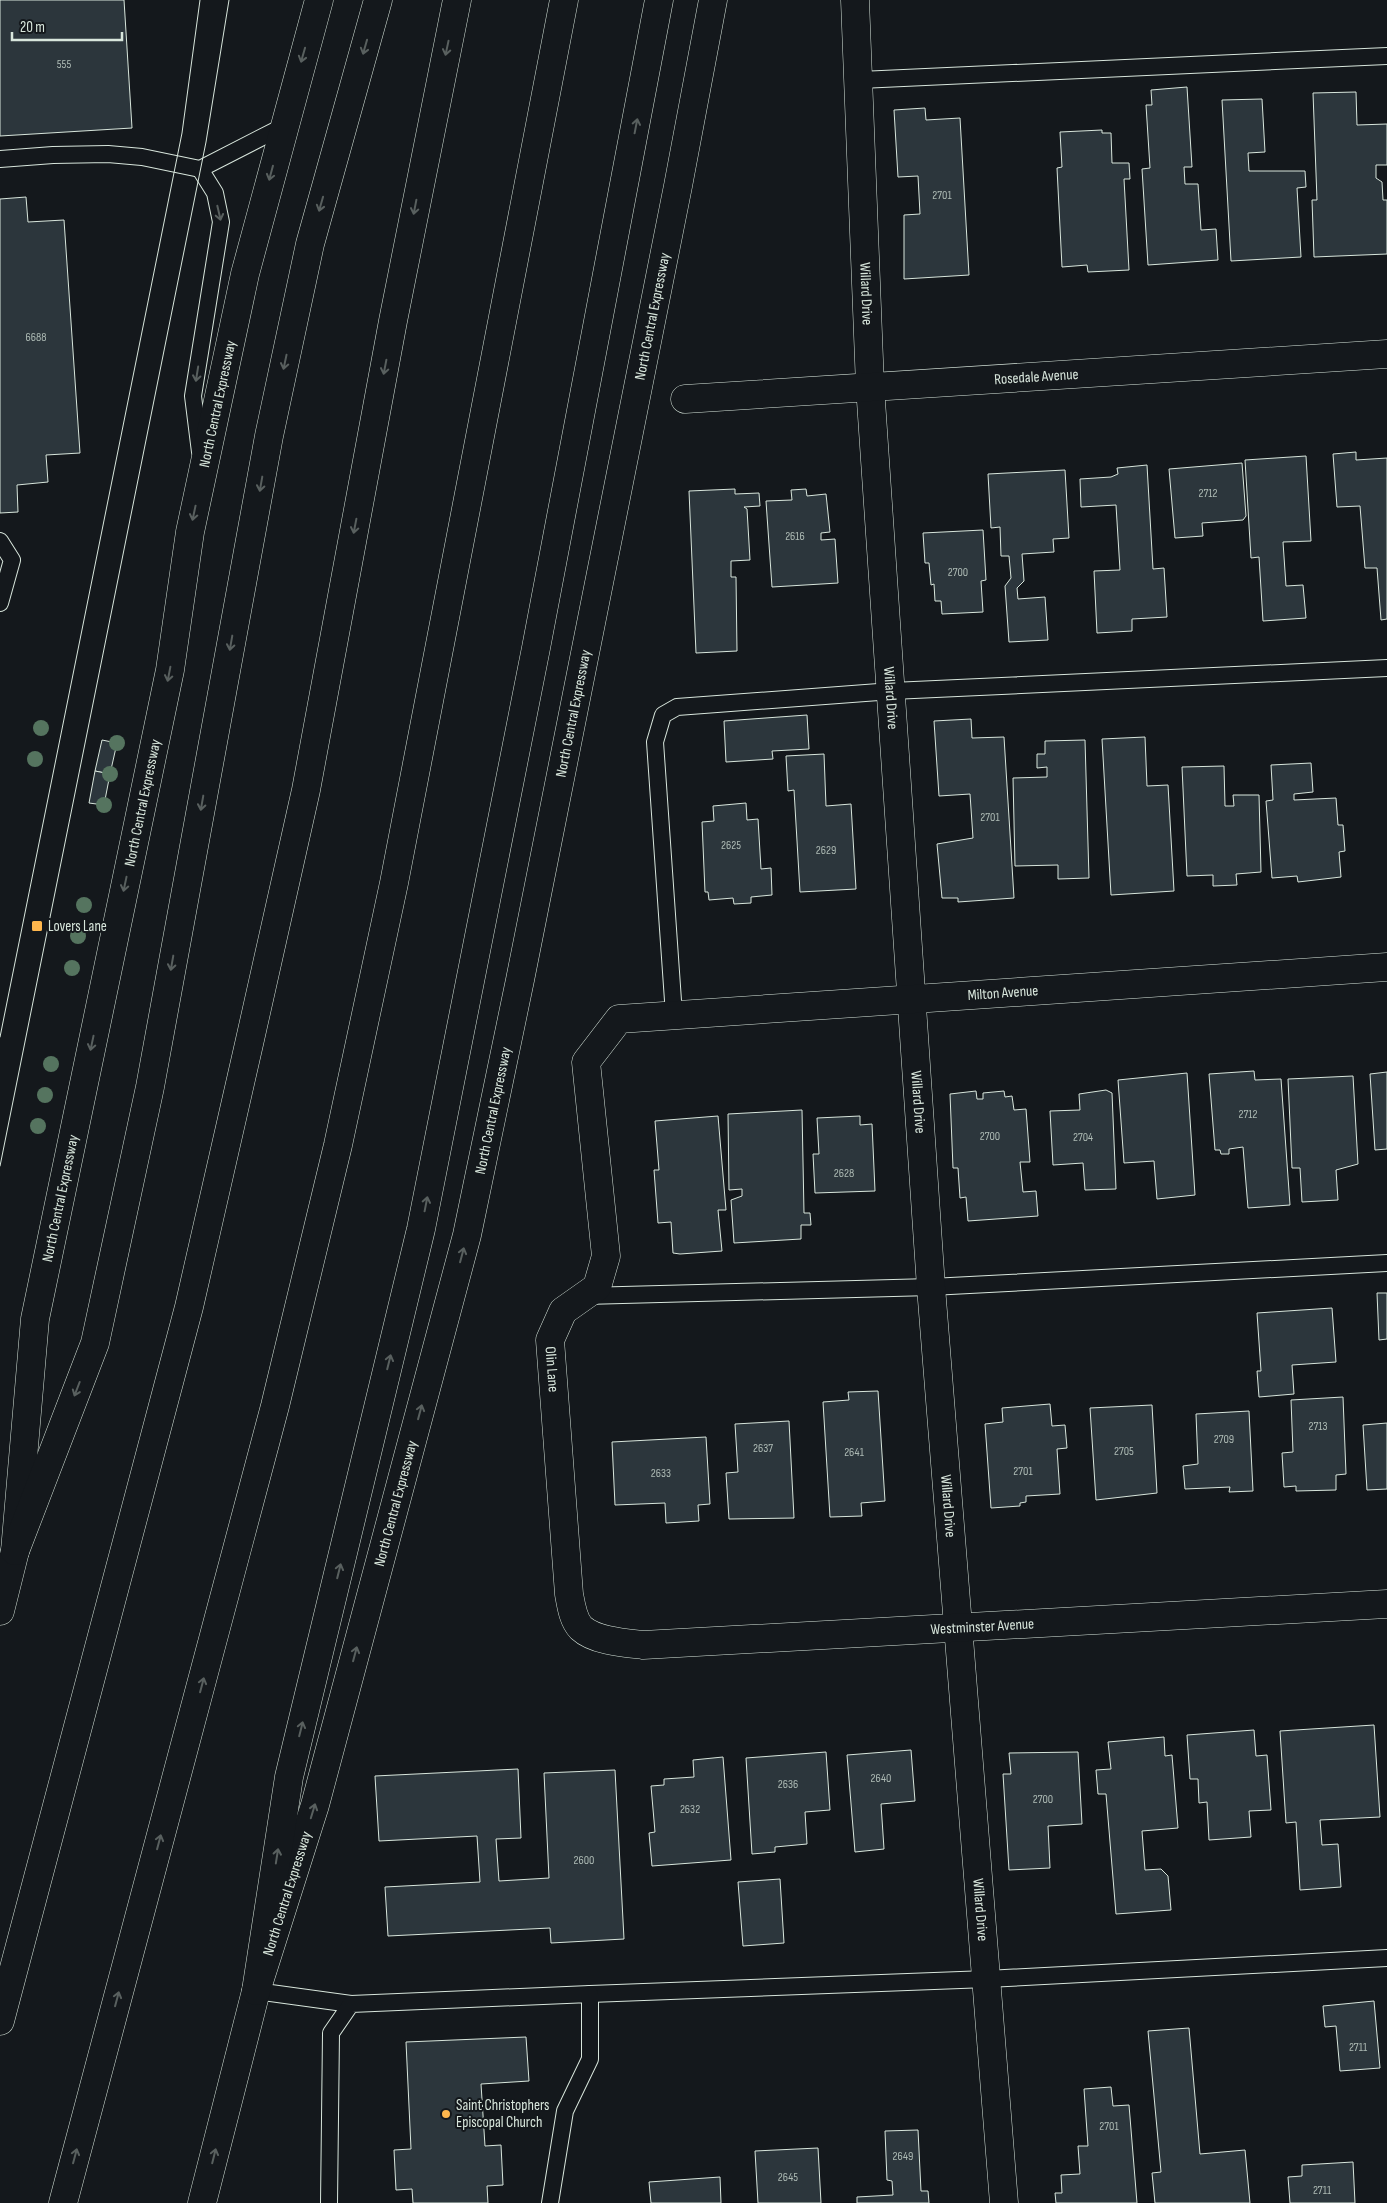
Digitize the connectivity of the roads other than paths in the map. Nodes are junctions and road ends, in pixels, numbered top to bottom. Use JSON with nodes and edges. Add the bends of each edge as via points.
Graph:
{"nodes":[{"id":1,"x":319,"y":0,"type":"edge"},
{"id":2,"x":378,"y":0,"type":"edge"},
{"id":3,"x":457,"y":0,"type":"edge"},
{"id":4,"x":564,"y":0,"type":"edge"},
{"id":5,"x":659,"y":0,"type":"edge"},
{"id":6,"x":713,"y":0,"type":"edge"},
{"id":7,"x":855,"y":0,"type":"edge"},
{"id":8,"x":1387,"y":56,"type":"edge"},
{"id":9,"x":860,"y":80,"type":"junction"},
{"id":10,"x":284,"y":126,"type":"junction"},
{"id":11,"x":0,"y":159,"type":"edge"},
{"id":12,"x":200,"y":169,"type":"junction"},
{"id":13,"x":1387,"y":354,"type":"edge"},
{"id":14,"x":870,"y":386,"type":"junction"},
{"id":15,"x":685,"y":399,"type":"dead end"},
{"id":16,"x":203,"y":473,"type":"junction"},
{"id":17,"x":0,"y":541,"type":"edge"},
{"id":18,"x":0,"y":603,"type":"edge"},
{"id":19,"x":1387,"y":668,"type":"edge"},
{"id":20,"x":892,"y":692,"type":"junction"},
{"id":21,"x":1387,"y":967,"type":"edge"},
{"id":22,"x":912,"y":1000,"type":"junction"},
{"id":23,"x":674,"y":1015,"type":"junction"},
{"id":24,"x":619,"y":1019,"type":"joint"},
{"id":25,"x":1387,"y":1263,"type":"edge"},
{"id":26,"x":931,"y":1287,"type":"junction"},
{"id":27,"x":584,"y":1296,"type":"junction"},
{"id":28,"x":15,"y":1551,"type":"junction"},
{"id":29,"x":1387,"y":1604,"type":"edge"},
{"id":30,"x":0,"y":1611,"type":"edge"},
{"id":31,"x":958,"y":1627,"type":"junction"},
{"id":32,"x":582,"y":1628,"type":"joint"},
{"id":33,"x":1387,"y":1958,"type":"edge"},
{"id":34,"x":987,"y":1979,"type":"junction"},
{"id":35,"x":256,"y":1991,"type":"junction"},
{"id":36,"x":590,"y":1994,"type":"junction"},
{"id":37,"x":351,"y":2004,"type":"junction"},
{"id":38,"x":0,"y":2022,"type":"edge"},
{"id":39,"x":199,"y":2197,"type":"edge"},
{"id":40,"x":63,"y":2203,"type":"edge"},
{"id":41,"x":329,"y":2203,"type":"edge"},
{"id":42,"x":550,"y":2203,"type":"edge"},
{"id":43,"x":1004,"y":2203,"type":"edge"}],
"edges":[{"from":1,"to":10,"type":"main road","name":"North Central Expressway","one_way":true},
{"from":2,"to":28,"type":"main road","one_way":true,"via":[[310,244],[269,436],[150,1087],[95,1343]]},
{"from":3,"to":38,"type":"main road","one_way":true,"via":[[395,311],[306,790],[247,1054],[189,1307]]},
{"from":40,"to":4,"type":"main road","one_way":true,"via":[[270,1425],[338,1145],[397,864]]},
{"from":35,"to":5,"type":"main road","one_way":true,"via":[[289,1777],[421,1229]]},
{"from":35,"to":6,"type":"main road","name":"North Central Expressway","one_way":true,"via":[[314,1805],[467,1235]]},
{"from":7,"to":9,"type":"main road","name":"Willard Drive"},
{"from":8,"to":9,"type":"lane"},
{"from":9,"to":14,"type":"main road","name":"Willard Drive"},
{"from":10,"to":12,"type":"lane"},
{"from":10,"to":16,"type":"main road","name":"North Central Expressway","one_way":true,"via":[[245,274]]},
{"from":11,"to":12,"type":"lane","via":[[53,154],[108,154],[142,157]]},
{"from":12,"to":16,"type":"lane","one_way":true,"via":[[215,193],[221,222],[193,396]]},
{"from":13,"to":14,"type":"main road","name":"Rosedale Avenue"},
{"from":14,"to":15,"type":"main road","name":"Rosedale Avenue"},
{"from":14,"to":20,"type":"main road","name":"Willard Drive"},
{"from":16,"to":28,"type":"main road","name":"North Central Expressway","one_way":true,"via":[[190,532],[170,670],[35,1319]]},
{"from":17,"to":18,"type":"lane","via":[[12,560]]},
{"from":19,"to":20,"type":"lane"},
{"from":20,"to":22,"type":"main road","name":"Willard Drive"},
{"from":20,"to":23,"type":"lane","via":[[677,707],[663,715],[655,742]]},
{"from":21,"to":22,"type":"main road","name":"Milton Avenue"},
{"from":22,"to":23,"type":"main road","name":"Milton Avenue"},
{"from":22,"to":26,"type":"main road","name":"Willard Drive"},
{"from":23,"to":24,"type":"main road","name":"Milton Avenue"},
{"from":24,"to":27,"type":"main road","name":"Olin Lane","via":[[586,1062],[606,1256],[596,1287]]},
{"from":25,"to":26,"type":"lane"},
{"from":26,"to":27,"type":"lane"},
{"from":26,"to":31,"type":"main road","name":"Willard Drive"},
{"from":27,"to":32,"type":"main road","name":"Olin Lane","via":[[563,1311],[550,1340],[569,1594],[573,1613]]},
{"from":28,"to":30,"type":"main road","name":"North Central Expressway"},
{"from":29,"to":31,"type":"main road","name":"Westminster Avenue"},
{"from":31,"to":32,"type":"main road","name":"Westminster Avenue","via":[[643,1645],[610,1642]]},
{"from":31,"to":34,"type":"main road","name":"Willard Drive"},
{"from":33,"to":34,"type":"lane"},
{"from":34,"to":36,"type":"lane"},
{"from":34,"to":43,"type":"main road","name":"Willard Drive"},
{"from":35,"to":37,"type":"lane"},
{"from":39,"to":35,"type":"main road","name":"North Central Expressway","one_way":true},
{"from":36,"to":37,"type":"lane"},
{"from":36,"to":42,"type":"lane","via":[[590,2058],[565,2111]]},
{"from":37,"to":41,"type":"lane","via":[[332,2032]]}]}
